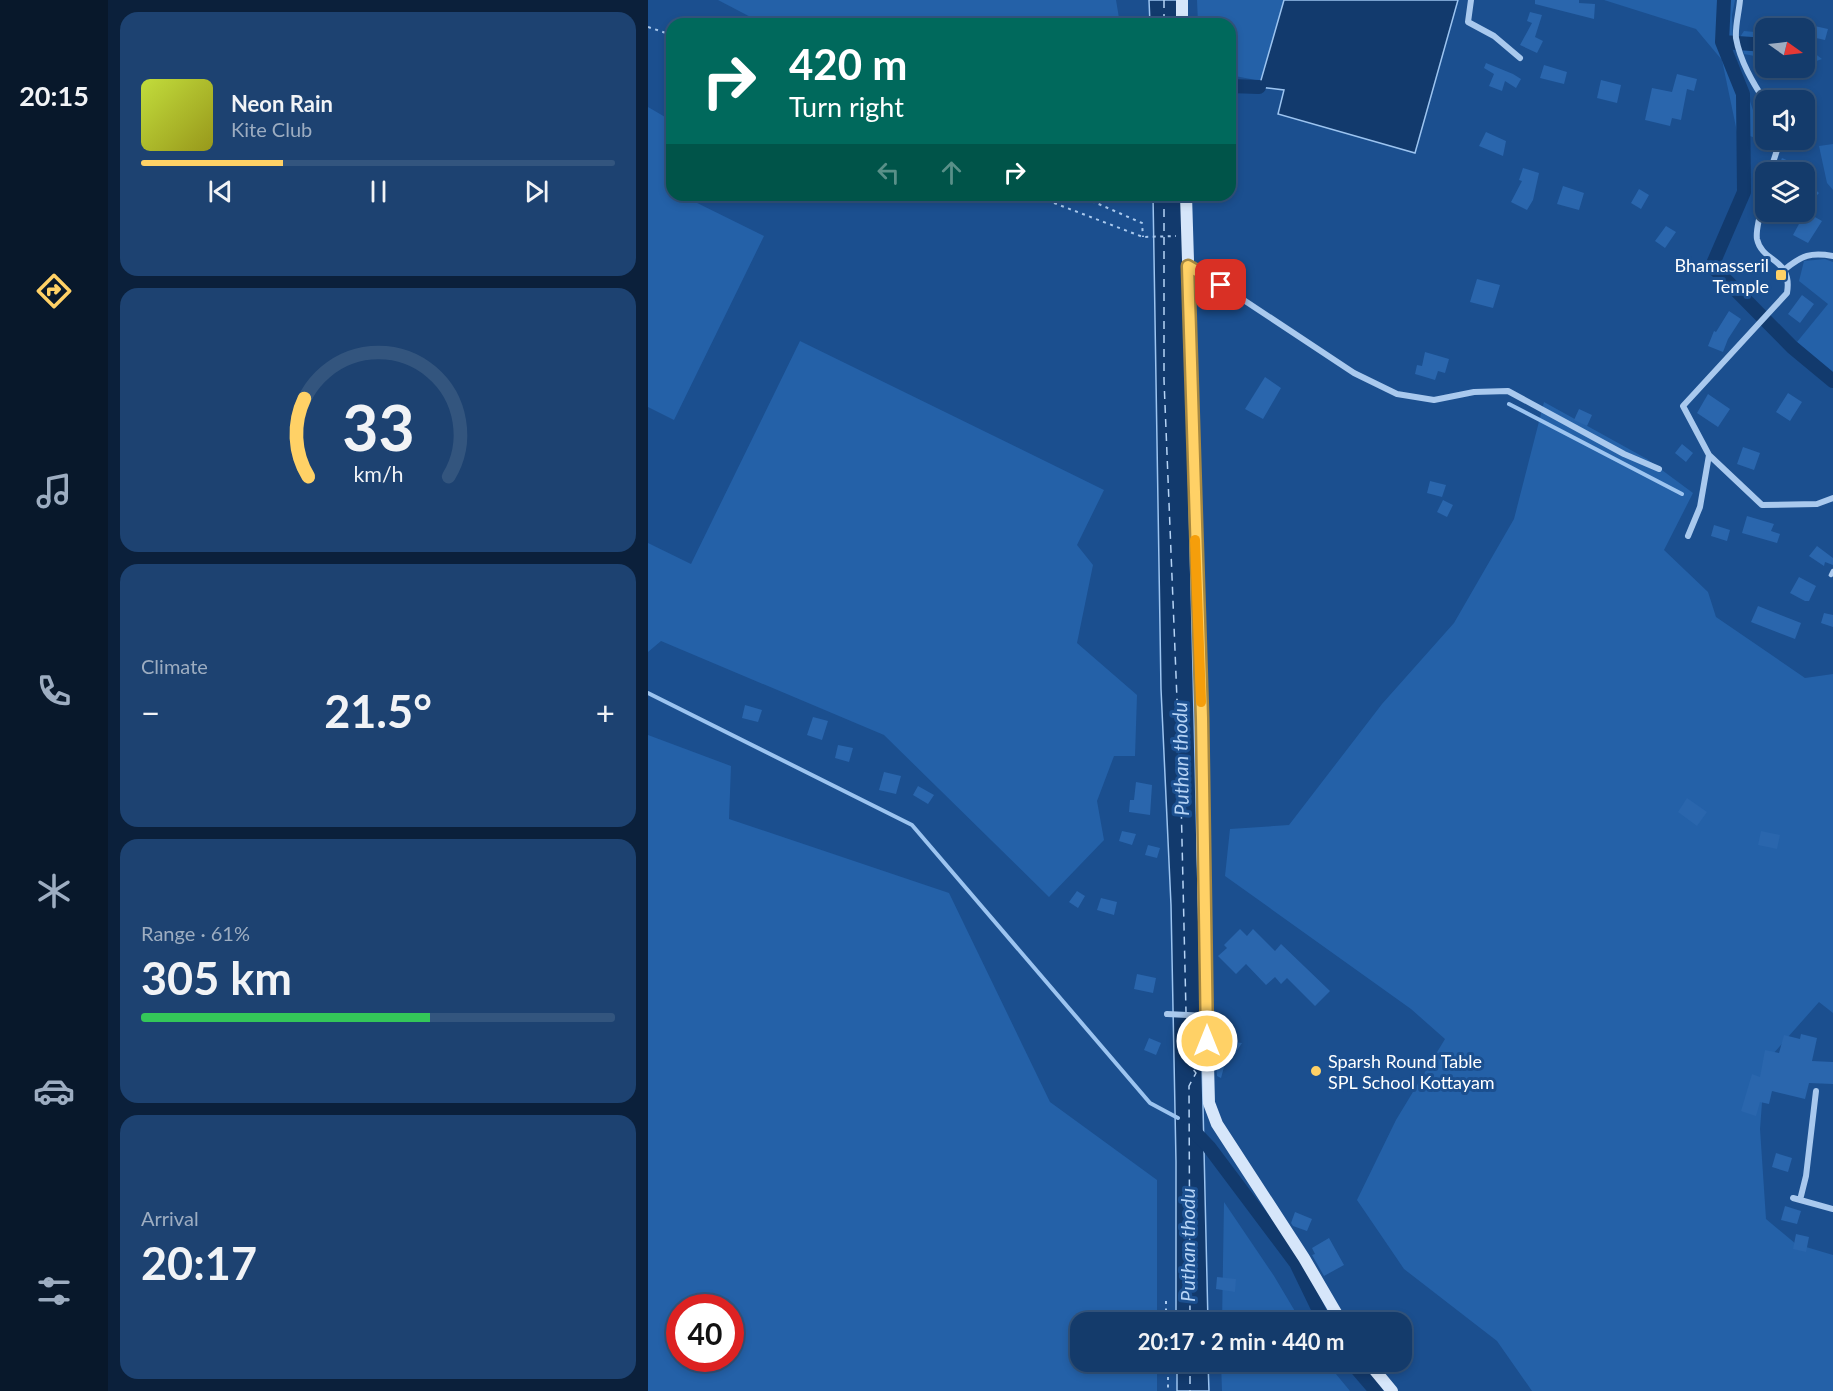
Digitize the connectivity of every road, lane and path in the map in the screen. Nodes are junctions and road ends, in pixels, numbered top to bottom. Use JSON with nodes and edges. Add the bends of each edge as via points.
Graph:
{"nodes":[{"id":1,"x":1182,"y":0,"type":"edge"},
{"id":2,"x":1471,"y":0,"type":"edge"},
{"id":3,"x":1740,"y":0,"type":"edge"},
{"id":4,"x":1182,"y":18,"type":"edge"},
{"id":5,"x":648,"y":27,"type":"edge"},
{"id":6,"x":666,"y":33,"type":"edge"},
{"id":7,"x":1520,"y":58,"type":"dead end"},
{"id":8,"x":1757,"y":90,"type":"edge"},
{"id":9,"x":1049,"y":201,"type":"edge"},
{"id":10,"x":1092,"y":201,"type":"edge"},
{"id":11,"x":1186,"y":201,"type":"edge"},
{"id":12,"x":1760,"y":222,"type":"edge"},
{"id":13,"x":1187,"y":235,"type":"junction"},
{"id":14,"x":1143,"y":237,"type":"junction"},
{"id":15,"x":1833,"y":256,"type":"edge"},
{"id":16,"x":1188,"y":266,"type":"junction"},
{"id":17,"x":1784,"y":270,"type":"junction"},
{"id":18,"x":1709,"y":454,"type":"junction"},
{"id":19,"x":1659,"y":469,"type":"dead end"},
{"id":20,"x":1833,"y":498,"type":"edge"},
{"id":21,"x":1688,"y":536,"type":"dead end"},
{"id":22,"x":1167,"y":1014,"type":"dead end"},
{"id":23,"x":1207,"y":1016,"type":"junction"},
{"id":24,"x":1816,"y":1091,"type":"dead end"},
{"id":25,"x":1833,"y":1209,"type":"edge"},
{"id":26,"x":1166,"y":1301,"type":"dead end"},
{"id":27,"x":1166,"y":1312,"type":"edge"},
{"id":28,"x":1336,"y":1312,"type":"edge"},
{"id":29,"x":1167,"y":1372,"type":"edge"},
{"id":30,"x":1376,"y":1372,"type":"edge"},
{"id":31,"x":1168,"y":1391,"type":"edge"},
{"id":32,"x":1392,"y":1391,"type":"edge"}],
"edges":[{"from":1,"to":4,"type":"street"},
{"from":2,"to":7,"type":"street","via":[[1468,22],[1494,36]]},
{"from":3,"to":8,"type":"street","via":[[1736,36]]},
{"from":5,"to":6,"type":"path"},
{"from":9,"to":14,"type":"path"},
{"from":10,"to":14,"type":"path","via":[[1142,223]]},
{"from":11,"to":13,"type":"street"},
{"from":12,"to":17,"type":"street","via":[[1757,238],[1761,247]]},
{"from":13,"to":14,"type":"path"},
{"from":13,"to":16,"type":"street"},
{"from":15,"to":17,"type":"street","via":[[1815,253]]},
{"from":16,"to":19,"type":"street","via":[[1354,373],[1398,394],[1434,400],[1474,392],[1508,391]]},
{"from":16,"to":23,"type":"street"},
{"from":17,"to":18,"type":"street","via":[[1789,281],[1786,293],[1683,406]]},
{"from":18,"to":20,"type":"street","via":[[1762,505],[1818,504]]},
{"from":18,"to":21,"type":"street","via":[[1700,507]]},
{"from":22,"to":23,"type":"street"},
{"from":23,"to":28,"type":"street","via":[[1209,1104],[1217,1124]]},
{"from":24,"to":25,"type":"street","via":[[1806,1176],[1796,1199]]},
{"from":26,"to":27,"type":"path"},
{"from":29,"to":31,"type":"path"},
{"from":30,"to":32,"type":"street"}]}
